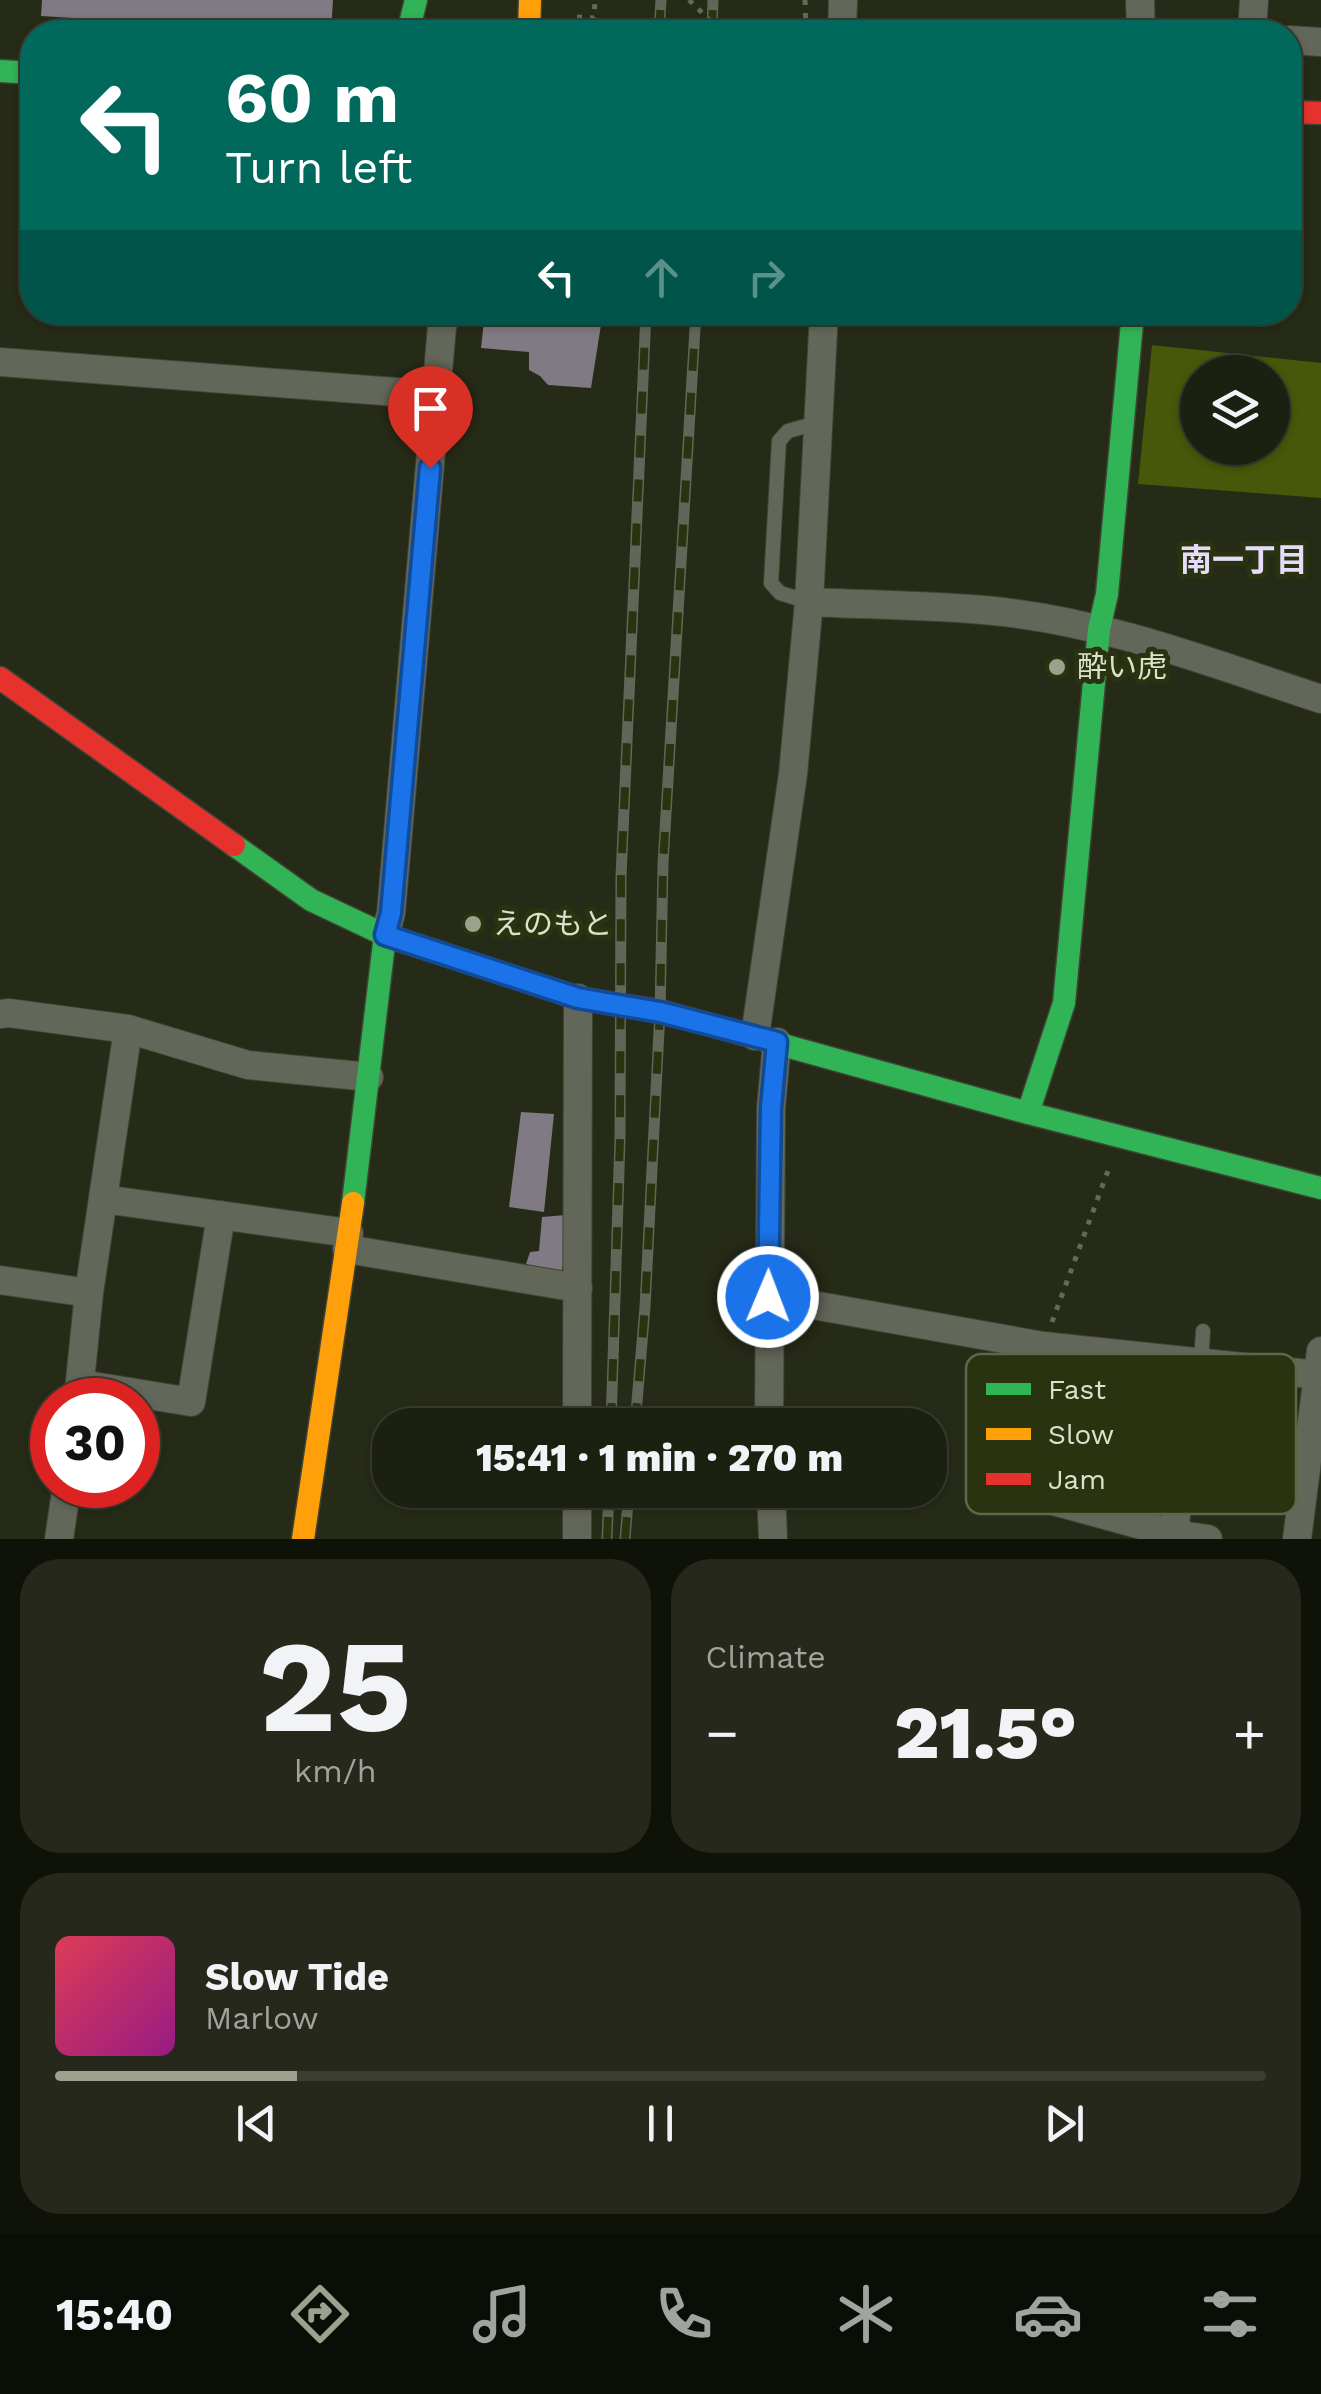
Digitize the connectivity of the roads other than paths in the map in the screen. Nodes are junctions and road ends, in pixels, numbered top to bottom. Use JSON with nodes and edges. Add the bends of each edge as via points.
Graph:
{"nodes":[{"id":1,"x":441,"y":325,"type":"edge"},
{"id":2,"x":823,"y":325,"type":"edge"},
{"id":3,"x":1133,"y":325,"type":"edge"},
{"id":4,"x":0,"y":362,"type":"edge"},
{"id":5,"x":436,"y":394,"type":"junction"},
{"id":6,"x":817,"y":423,"type":"junction"},
{"id":7,"x":809,"y":602,"type":"junction"},
{"id":8,"x":1098,"y":629,"type":"junction"},
{"id":9,"x":0,"y":678,"type":"edge"},
{"id":10,"x":1321,"y":699,"type":"edge"},
{"id":11,"x":385,"y":935,"type":"junction"},
{"id":12,"x":578,"y":998,"type":"junction"},
{"id":13,"x":0,"y":1014,"type":"edge"},
{"id":14,"x":128,"y":1029,"type":"junction"},
{"id":15,"x":766,"y":1039,"type":"junction"},
{"id":16,"x":369,"y":1077,"type":"junction"},
{"id":17,"x":1028,"y":1113,"type":"junction"},
{"id":18,"x":1321,"y":1188,"type":"edge"},
{"id":19,"x":103,"y":1198,"type":"junction"},
{"id":20,"x":221,"y":1216,"type":"junction"},
{"id":21,"x":348,"y":1241,"type":"junction"},
{"id":22,"x":0,"y":1280,"type":"edge"},
{"id":23,"x":578,"y":1288,"type":"junction"},
{"id":24,"x":89,"y":1293,"type":"junction"},
{"id":25,"x":768,"y":1297,"type":"junction"},
{"id":26,"x":1203,"y":1331,"type":"dead end"},
{"id":27,"x":1043,"y":1346,"type":"junction"},
{"id":28,"x":1041,"y":1354,"type":"edge"},
{"id":29,"x":1115,"y":1354,"type":"edge"},
{"id":30,"x":1199,"y":1354,"type":"edge"},
{"id":31,"x":1320,"y":1363,"type":"edge"},
{"id":32,"x":80,"y":1378,"type":"edge"},
{"id":33,"x":160,"y":1399,"type":"edge"},
{"id":34,"x":578,"y":1408,"type":"edge"},
{"id":35,"x":769,"y":1408,"type":"edge"},
{"id":36,"x":64,"y":1508,"type":"edge"},
{"id":37,"x":577,"y":1508,"type":"edge"},
{"id":38,"x":772,"y":1508,"type":"edge"},
{"id":39,"x":1101,"y":1514,"type":"edge"},
{"id":40,"x":1177,"y":1514,"type":"edge"},
{"id":41,"x":1174,"y":1534,"type":"junction"},
{"id":42,"x":60,"y":1539,"type":"edge"},
{"id":43,"x":303,"y":1539,"type":"edge"},
{"id":44,"x":577,"y":1539,"type":"edge"},
{"id":45,"x":773,"y":1539,"type":"edge"},
{"id":46,"x":1208,"y":1539,"type":"edge"},
{"id":47,"x":1297,"y":1539,"type":"edge"}],
"edges":[{"from":1,"to":5,"type":"street"},
{"from":2,"to":6,"type":"street"},
{"from":3,"to":8,"type":"street"},
{"from":4,"to":5,"type":"street"},
{"from":5,"to":11,"type":"street"},
{"from":6,"to":7,"type":"street"},
{"from":6,"to":7,"type":"lane","via":[[778,441],[772,565],[780,593]]},
{"from":7,"to":8,"type":"street","via":[[996,611]]},
{"from":7,"to":15,"type":"street"},
{"from":8,"to":10,"type":"street"},
{"from":8,"to":17,"type":"street","via":[[1064,1003]]},
{"from":9,"to":11,"type":"street","via":[[311,900]]},
{"from":11,"to":12,"type":"street"},
{"from":11,"to":16,"type":"street"},
{"from":12,"to":15,"type":"street"},
{"from":12,"to":23,"type":"street"},
{"from":13,"to":14,"type":"street"},
{"from":14,"to":16,"type":"street","via":[[248,1064]]},
{"from":14,"to":19,"type":"street"},
{"from":15,"to":17,"type":"street"},
{"from":15,"to":25,"type":"street"},
{"from":16,"to":21,"type":"street"},
{"from":17,"to":18,"type":"street"},
{"from":19,"to":20,"type":"street"},
{"from":19,"to":24,"type":"street"},
{"from":20,"to":21,"type":"street"},
{"from":20,"to":33,"type":"street","via":[[191,1402]]},
{"from":21,"to":23,"type":"street"},
{"from":21,"to":43,"type":"street"},
{"from":22,"to":24,"type":"street"},
{"from":23,"to":34,"type":"street"},
{"from":24,"to":32,"type":"street"},
{"from":25,"to":27,"type":"street"},
{"from":25,"to":35,"type":"street"},
{"from":26,"to":30,"type":"lane"},
{"from":27,"to":28,"type":"lane"},
{"from":27,"to":29,"type":"street"},
{"from":31,"to":47,"type":"street"},
{"from":36,"to":42,"type":"street"},
{"from":37,"to":44,"type":"street"},
{"from":38,"to":45,"type":"street"},
{"from":39,"to":41,"type":"street"},
{"from":40,"to":41,"type":"street"},
{"from":41,"to":46,"type":"street"}]}
